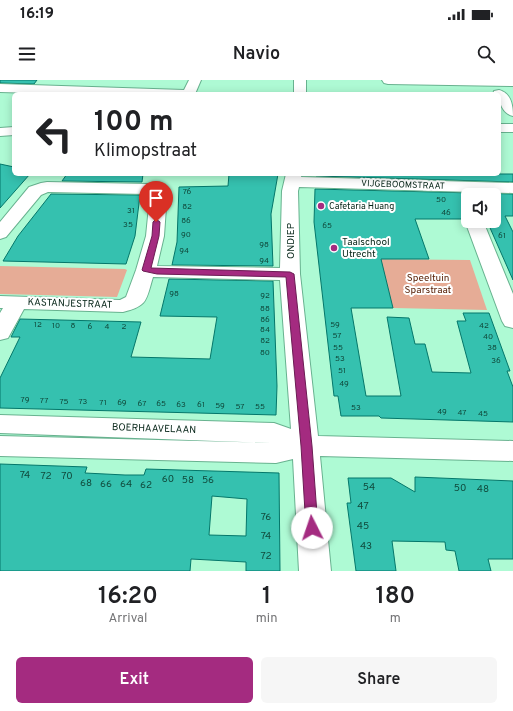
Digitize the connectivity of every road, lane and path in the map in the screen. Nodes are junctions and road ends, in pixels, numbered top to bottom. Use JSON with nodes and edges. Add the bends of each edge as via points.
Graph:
{"nodes":[{"id":1,"x":93,"y":80,"type":"edge"},
{"id":2,"x":196,"y":80,"type":"edge"},
{"id":3,"x":300,"y":80,"type":"edge"},
{"id":4,"x":388,"y":80,"type":"edge"},
{"id":5,"x":411,"y":80,"type":"edge"},
{"id":6,"x":489,"y":81,"type":"edge"},
{"id":7,"x":513,"y":82,"type":"edge"},
{"id":8,"x":0,"y":88,"type":"edge"},
{"id":9,"x":84,"y":90,"type":"junction"},
{"id":10,"x":127,"y":92,"type":"edge"},
{"id":11,"x":189,"y":92,"type":"edge"},
{"id":12,"x":300,"y":92,"type":"edge"},
{"id":13,"x":497,"y":92,"type":"edge"},
{"id":14,"x":501,"y":97,"type":"edge"},
{"id":15,"x":513,"y":112,"type":"edge"},
{"id":16,"x":501,"y":128,"type":"edge"},
{"id":17,"x":513,"y":128,"type":"edge"},
{"id":18,"x":12,"y":131,"type":"edge"},
{"id":19,"x":0,"y":132,"type":"edge"},
{"id":20,"x":293,"y":178,"type":"edge"},
{"id":21,"x":513,"y":188,"type":"edge"},
{"id":22,"x":477,"y":228,"type":"edge"},
{"id":23,"x":0,"y":233,"type":"edge"},
{"id":24,"x":146,"y":270,"type":"junction"},
{"id":25,"x":290,"y":274,"type":"junction"},
{"id":26,"x":9,"y":302,"type":"edge"},
{"id":27,"x":513,"y":321,"type":"edge"},
{"id":28,"x":0,"y":333,"type":"edge"},
{"id":29,"x":0,"y":424,"type":"edge"},
{"id":30,"x":0,"y":446,"type":"edge"},
{"id":31,"x":306,"y":446,"type":"junction"},
{"id":32,"x":513,"y":451,"type":"edge"},
{"id":33,"x":314,"y":571,"type":"edge"}],
"edges":[{"from":1,"to":9,"type":"street"},
{"from":2,"to":11,"type":"street"},
{"from":3,"to":12,"type":"street"},
{"from":4,"to":5,"type":"street"},
{"from":5,"to":6,"type":"street"},
{"from":6,"to":7,"type":"street"},
{"from":6,"to":13,"type":"street"},
{"from":8,"to":9,"type":"street"},
{"from":9,"to":10,"type":"street"},
{"from":14,"to":15,"type":"street"},
{"from":16,"to":17,"type":"street"},
{"from":18,"to":19,"type":"street"},
{"from":20,"to":21,"type":"street","name":"VIJGEBOOMSTRAAT","via":[[463,193]]},
{"from":20,"to":25,"type":"street","name":"ONDIEP","via":[[290,191]]},
{"from":22,"to":27,"type":"street"},
{"from":23,"to":24,"type":"street","name":"KASTANJESTRAAT","via":[[35,191],[47,187],[156,191],[159,193],[155,236]]},
{"from":24,"to":25,"type":"street"},
{"from":24,"to":26,"type":"street","name":"KASTANJESTRAAT","via":[[135,301],[123,306]]},
{"from":25,"to":31,"type":"street","name":"ONDIEP"},
{"from":26,"to":28,"type":"street"},
{"from":29,"to":31,"type":"street","name":"BOERHAAVELAAN","via":[[274,433]]},
{"from":30,"to":31,"type":"street","name":"BOERHAAVELAAN","via":[[276,453]]},
{"from":31,"to":32,"type":"street","name":"BOERHAAVELAAN"},
{"from":31,"to":33,"type":"street","name":"ONDIEP"}]}
